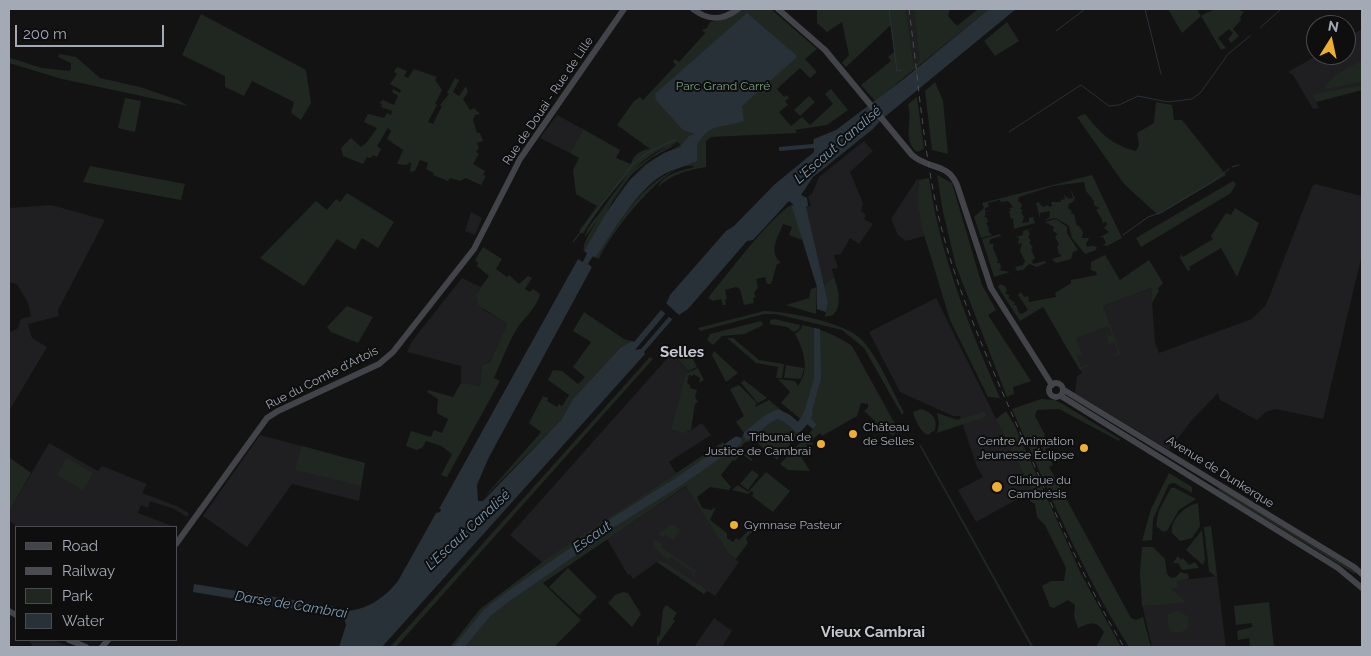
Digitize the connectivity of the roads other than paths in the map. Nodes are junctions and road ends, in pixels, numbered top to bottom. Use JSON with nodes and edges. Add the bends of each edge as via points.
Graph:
{"nodes":[{"id":1,"x":624,"y":9,"type":"edge"},
{"id":2,"x":692,"y":9,"type":"edge"},
{"id":3,"x":738,"y":9,"type":"edge"},
{"id":4,"x":778,"y":9,"type":"edge"},
{"id":5,"x":784,"y":9,"type":"edge"},
{"id":6,"x":799,"y":26,"type":"junction"},
{"id":7,"x":494,"y":208,"type":"joint"},
{"id":8,"x":1052,"y":384,"type":"junction"},
{"id":9,"x":1063,"y":393,"type":"junction"},
{"id":10,"x":178,"y":541,"type":"edge"},
{"id":11,"x":1362,"y":574,"type":"edge"},
{"id":12,"x":1362,"y":588,"type":"edge"},
{"id":13,"x":71,"y":641,"type":"edge"},
{"id":14,"x":86,"y":647,"type":"edge"}],
"edges":[{"from":1,"to":7,"type":"main road","name":"Rue de Douai - Rue de Lille","via":[[520,159]]},
{"from":2,"to":3,"type":"main road","via":[[702,16],[716,19]]},
{"from":4,"to":6,"type":"main road"},
{"from":5,"to":6,"type":"main road"},
{"from":6,"to":8,"type":"main road","name":"Avenue de Dunkerque","via":[[825,50],[921,163],[951,174],[991,288]]},
{"from":7,"to":10,"type":"main road","name":"Rue du Comte d'Artois","via":[[474,249],[393,352],[379,364],[267,418]]},
{"from":8,"to":9,"type":"main road","name":"Avenue de Dunkerque","via":[[1061,386]]},
{"from":8,"to":9,"type":"main road","name":"Avenue de Dunkerque","via":[[1048,391],[1054,395]]},
{"from":9,"to":11,"type":"main road","name":"Avenue de Dunkerque"},
{"from":9,"to":12,"type":"main road","name":"Avenue de Dunkerque","via":[[1338,568]]},
{"from":13,"to":14,"type":"main road"}]}
